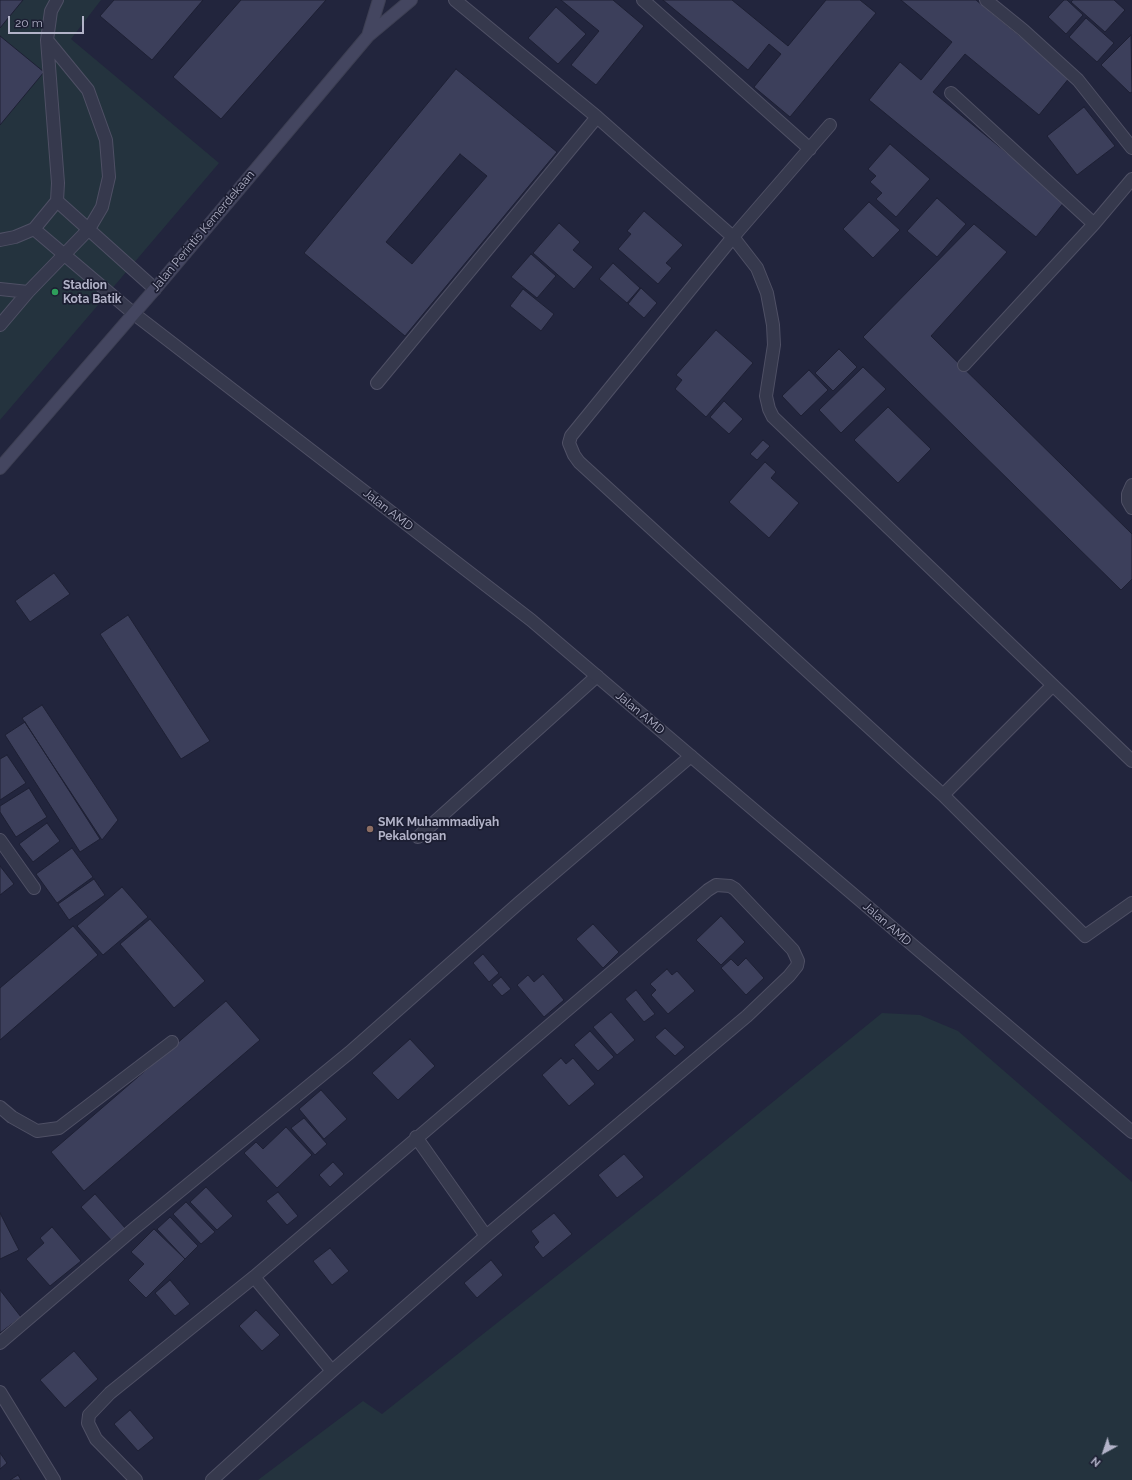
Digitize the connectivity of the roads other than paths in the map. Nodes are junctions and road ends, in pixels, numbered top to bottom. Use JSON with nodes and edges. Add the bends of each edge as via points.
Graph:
{"nodes":[{"id":1,"x":57,"y":0,"type":"edge"},
{"id":2,"x":379,"y":0,"type":"edge"},
{"id":3,"x":411,"y":0,"type":"edge"},
{"id":4,"x":455,"y":0,"type":"edge"},
{"id":5,"x":643,"y":0,"type":"edge"},
{"id":6,"x":986,"y":0,"type":"edge"},
{"id":7,"x":368,"y":36,"type":"junction"},
{"id":8,"x":47,"y":40,"type":"junction"},
{"id":9,"x":951,"y":93,"type":"dead end"},
{"id":10,"x":597,"y":117,"type":"junction"},
{"id":11,"x":830,"y":125,"type":"dead end"},
{"id":12,"x":1132,"y":148,"type":"edge"},
{"id":13,"x":810,"y":149,"type":"junction"},
{"id":14,"x":1132,"y":179,"type":"edge"},
{"id":15,"x":57,"y":201,"type":"junction"},
{"id":16,"x":1094,"y":224,"type":"junction"},
{"id":17,"x":34,"y":229,"type":"junction"},
{"id":18,"x":88,"y":229,"type":"junction"},
{"id":19,"x":733,"y":237,"type":"junction"},
{"id":20,"x":0,"y":240,"type":"edge"},
{"id":21,"x":64,"y":255,"type":"junction"},
{"id":22,"x":0,"y":289,"type":"edge"},
{"id":23,"x":156,"y":289,"type":"junction"},
{"id":24,"x":28,"y":292,"type":"junction"},
{"id":25,"x":133,"y":313,"type":"junction"},
{"id":26,"x":0,"y":325,"type":"edge"},
{"id":27,"x":964,"y":365,"type":"dead end"},
{"id":28,"x":377,"y":383,"type":"dead end"},
{"id":29,"x":0,"y":468,"type":"edge"},
{"id":30,"x":1132,"y":485,"type":"edge"},
{"id":31,"x":1132,"y":508,"type":"edge"},
{"id":32,"x":597,"y":676,"type":"junction"},
{"id":33,"x":1052,"y":686,"type":"junction"},
{"id":34,"x":691,"y":756,"type":"junction"},
{"id":35,"x":1132,"y":761,"type":"edge"},
{"id":36,"x":943,"y":795,"type":"junction"},
{"id":37,"x":418,"y":837,"type":"dead end"},
{"id":38,"x":0,"y":840,"type":"edge"},
{"id":39,"x":34,"y":888,"type":"dead end"},
{"id":40,"x":1132,"y":903,"type":"edge"},
{"id":41,"x":172,"y":1042,"type":"dead end"},
{"id":42,"x":0,"y":1106,"type":"edge"},
{"id":43,"x":1132,"y":1132,"type":"edge"},
{"id":44,"x":416,"y":1137,"type":"junction"},
{"id":45,"x":486,"y":1236,"type":"junction"},
{"id":46,"x":254,"y":1277,"type":"junction"},
{"id":47,"x":0,"y":1343,"type":"edge"},
{"id":48,"x":332,"y":1371,"type":"junction"},
{"id":49,"x":0,"y":1392,"type":"edge"},
{"id":50,"x":54,"y":1480,"type":"edge"},
{"id":51,"x":136,"y":1480,"type":"edge"},
{"id":52,"x":212,"y":1480,"type":"edge"}],
"edges":[{"from":1,"to":8,"type":"street","via":[[51,11]]},
{"from":2,"to":7,"type":"street"},
{"from":3,"to":7,"type":"street","name":"Jalan Perintis Kemerdekaan"},
{"from":4,"to":10,"type":"street"},
{"from":5,"to":13,"type":"street"},
{"from":6,"to":12,"type":"street","via":[[1078,80]]},
{"from":7,"to":23,"type":"street","name":"Jalan Perintis Kemerdekaan"},
{"from":8,"to":15,"type":"street","via":[[58,183]]},
{"from":8,"to":18,"type":"street","via":[[88,90],[106,140],[109,177],[102,207]]},
{"from":9,"to":16,"type":"street"},
{"from":10,"to":19,"type":"street"},
{"from":10,"to":28,"type":"street"},
{"from":11,"to":13,"type":"street"},
{"from":13,"to":19,"type":"street"},
{"from":14,"to":16,"type":"street"},
{"from":15,"to":17,"type":"street"},
{"from":15,"to":18,"type":"street"},
{"from":16,"to":27,"type":"street"},
{"from":17,"to":20,"type":"street","via":[[15,238]]},
{"from":17,"to":21,"type":"street","name":"Jalan AMD"},
{"from":18,"to":21,"type":"street"},
{"from":18,"to":23,"type":"street"},
{"from":19,"to":33,"type":"street","via":[[757,268],[767,293],[774,345],[766,396],[773,417]]},
{"from":19,"to":36,"type":"street","via":[[580,424],[569,443],[578,462]]},
{"from":21,"to":24,"type":"street"},
{"from":21,"to":25,"type":"street","name":"Jalan AMD"},
{"from":22,"to":24,"type":"street"},
{"from":23,"to":25,"type":"street","name":"Jalan Perintis Kemerdekaan"},
{"from":24,"to":26,"type":"street"},
{"from":25,"to":29,"type":"street","name":"Jalan Perintis Kemerdekaan"},
{"from":25,"to":32,"type":"street","name":"Jalan AMD","via":[[531,620]]},
{"from":30,"to":31,"type":"street","via":[[1128,494]]},
{"from":32,"to":34,"type":"street","name":"Jalan AMD"},
{"from":32,"to":37,"type":"street"},
{"from":33,"to":35,"type":"street"},
{"from":33,"to":36,"type":"street"},
{"from":34,"to":43,"type":"street","name":"Jalan AMD"},
{"from":34,"to":47,"type":"street","via":[[349,1053],[136,1227]]},
{"from":36,"to":40,"type":"street","via":[[1085,936]]},
{"from":38,"to":39,"type":"street"},
{"from":41,"to":42,"type":"street","via":[[59,1128],[37,1131],[12,1118]]},
{"from":44,"to":45,"type":"street"},
{"from":44,"to":45,"type":"street","via":[[716,885],[735,889],[793,950],[798,961],[797,966],[741,1021]]},
{"from":44,"to":46,"type":"street"},
{"from":45,"to":48,"type":"street"},
{"from":46,"to":48,"type":"street"},
{"from":46,"to":51,"type":"street","via":[[110,1393],[89,1415],[88,1423],[96,1439]]},
{"from":48,"to":52,"type":"street"},
{"from":49,"to":50,"type":"street"}]}
